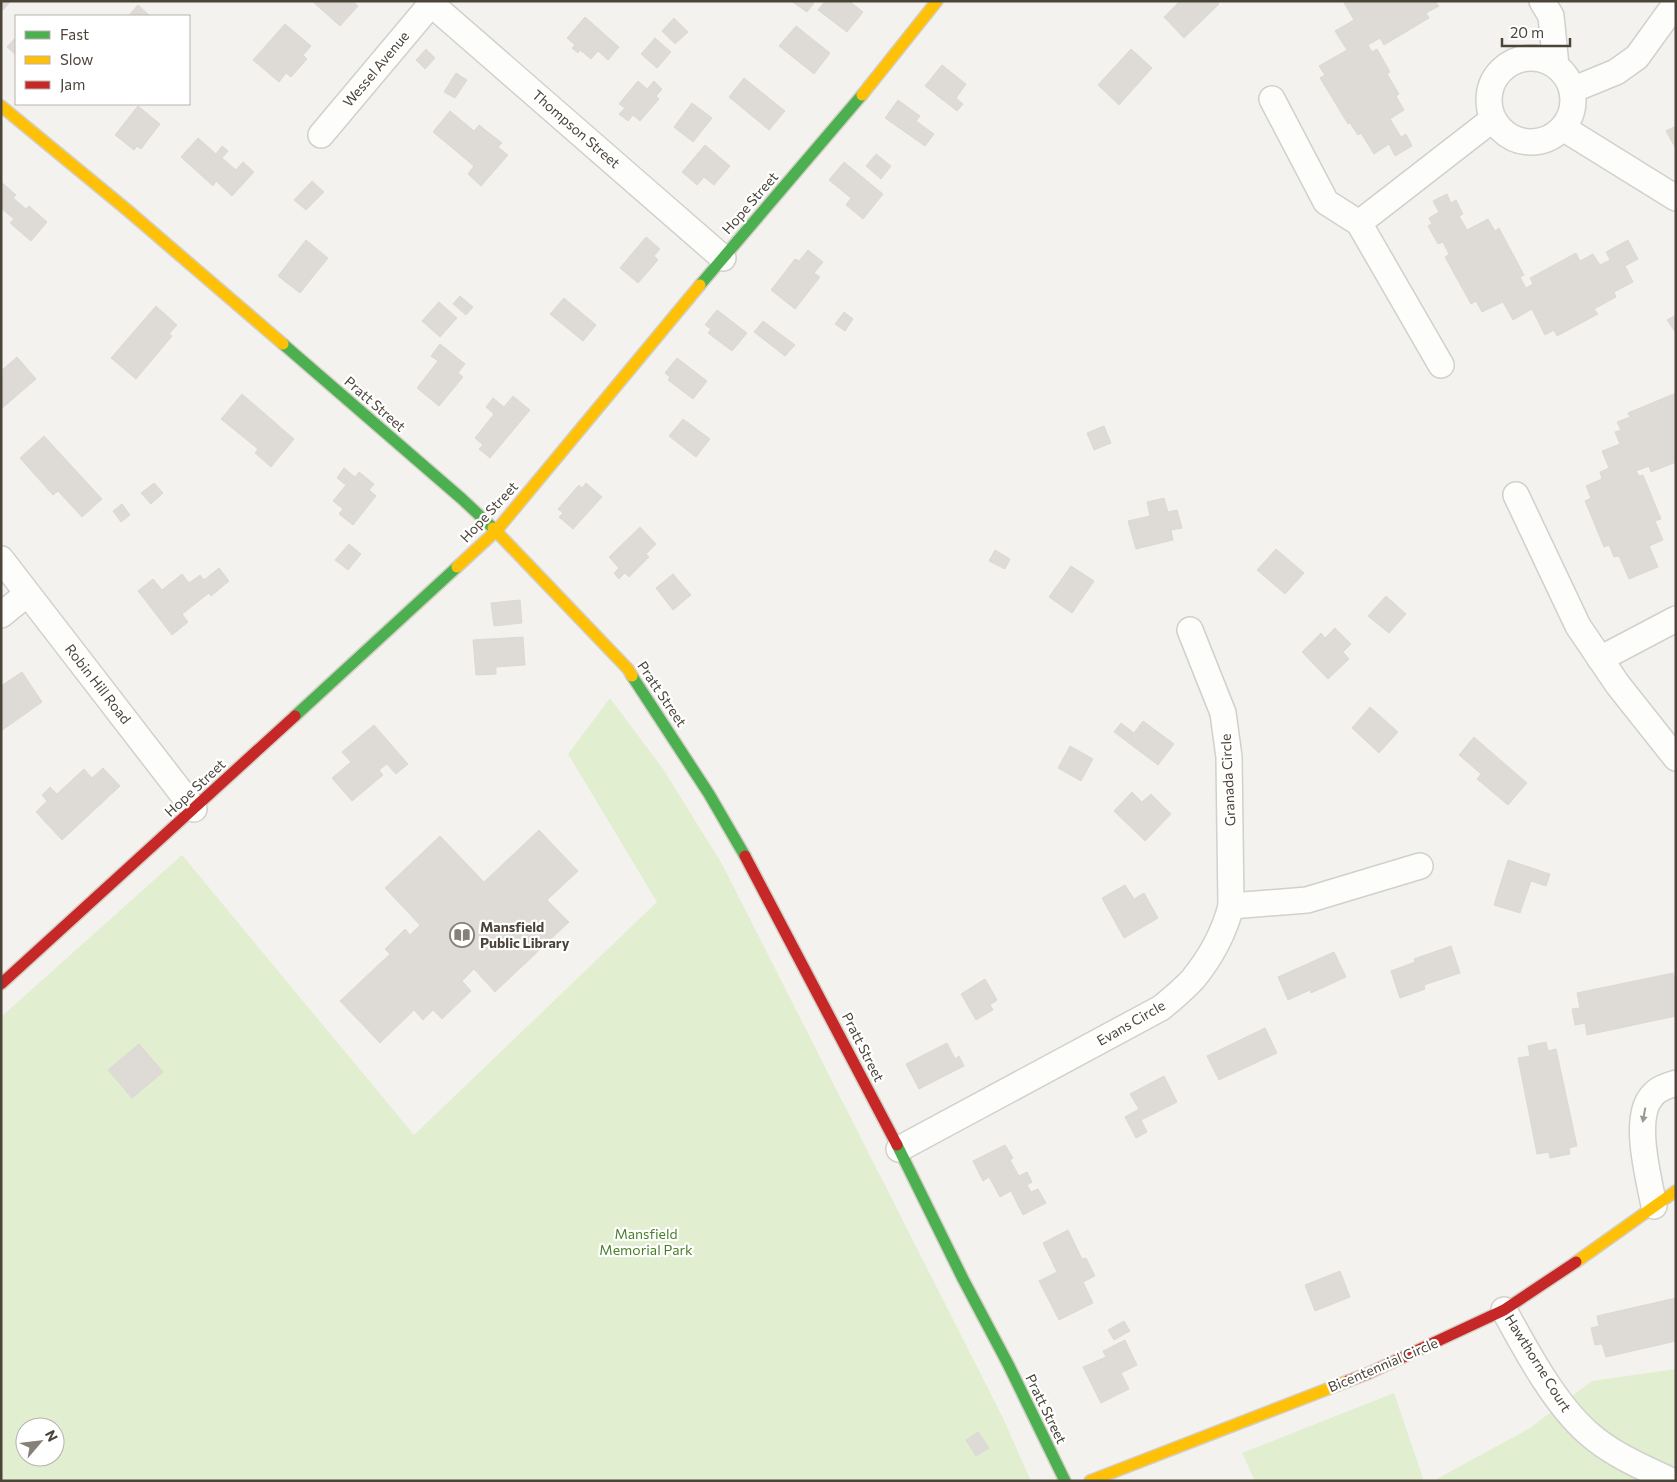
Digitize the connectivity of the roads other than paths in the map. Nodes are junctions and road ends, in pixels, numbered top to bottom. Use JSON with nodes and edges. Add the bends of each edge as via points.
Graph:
{"nodes":[{"id":1,"x":937,"y":1,"type":"edge"},
{"id":2,"x":1542,"y":1,"type":"edge"},
{"id":3,"x":430,"y":2,"type":"edge"},
{"id":4,"x":1676,"y":3,"type":"edge"},
{"id":5,"x":1556,"y":66,"type":"junction"},
{"id":6,"x":1572,"y":90,"type":"junction"},
{"id":7,"x":1272,"y":99,"type":"dead end"},
{"id":8,"x":1,"y":106,"type":"edge"},
{"id":9,"x":1494,"y":119,"type":"junction"},
{"id":10,"x":1562,"y":128,"type":"junction"},
{"id":11,"x":320,"y":135,"type":"dead end"},
{"id":12,"x":1676,"y":198,"type":"edge"},
{"id":13,"x":1359,"y":223,"type":"junction"},
{"id":14,"x":724,"y":258,"type":"junction"},
{"id":15,"x":1441,"y":365,"type":"dead end"},
{"id":16,"x":1516,"y":495,"type":"dead end"},
{"id":17,"x":496,"y":531,"type":"junction"},
{"id":18,"x":1,"y":559,"type":"edge"},
{"id":19,"x":27,"y":594,"type":"junction"},
{"id":20,"x":1,"y":615,"type":"edge"},
{"id":21,"x":1676,"y":619,"type":"edge"},
{"id":22,"x":1190,"y":630,"type":"dead end"},
{"id":23,"x":1600,"y":659,"type":"junction"},
{"id":24,"x":1676,"y":758,"type":"edge"},
{"id":25,"x":194,"y":809,"type":"junction"},
{"id":26,"x":1420,"y":866,"type":"dead end"},
{"id":27,"x":1231,"y":906,"type":"junction"},
{"id":28,"x":1,"y":984,"type":"edge"},
{"id":29,"x":1676,"y":1084,"type":"edge"},
{"id":30,"x":899,"y":1150,"type":"junction"},
{"id":31,"x":1676,"y":1191,"type":"edge"},
{"id":32,"x":1654,"y":1206,"type":"junction"},
{"id":33,"x":1504,"y":1310,"type":"junction"},
{"id":34,"x":1065,"y":1481,"type":"edge"},
{"id":35,"x":1090,"y":1481,"type":"edge"},
{"id":36,"x":1672,"y":1481,"type":"edge"}],
"edges":[{"from":1,"to":14,"type":"main road","name":"Hope Street"},
{"from":2,"to":5,"type":"street","via":[[1551,16]]},
{"from":3,"to":11,"type":"street","name":"Wessel Avenue"},
{"from":3,"to":14,"type":"street","name":"Thompson Street"},
{"from":4,"to":6,"type":"street","via":[[1637,57],[1616,72]]},
{"from":5,"to":6,"type":"street"},
{"from":5,"to":9,"type":"street","via":[[1546,60],[1524,58],[1503,68],[1496,76],[1488,97]]},
{"from":6,"to":10,"type":"street","via":[[1570,116]]},
{"from":7,"to":13,"type":"street","via":[[1326,202]]},
{"from":8,"to":17,"type":"main road","name":"Pratt Street","via":[[126,209]]},
{"from":9,"to":10,"type":"street","via":[[1513,138],[1526,142],[1552,136]]},
{"from":9,"to":13,"type":"street"},
{"from":10,"to":12,"type":"street"},
{"from":13,"to":15,"type":"street"},
{"from":14,"to":17,"type":"main road","name":"Hope Street"},
{"from":16,"to":23,"type":"street","via":[[1578,626]]},
{"from":17,"to":25,"type":"main road","name":"Hope Street"},
{"from":17,"to":30,"type":"main road","name":"Pratt Street","via":[[628,669],[659,716],[755,873]]},
{"from":18,"to":19,"type":"street","name":"Robin Hill Road"},
{"from":19,"to":20,"type":"street"},
{"from":19,"to":25,"type":"street","name":"Robin Hill Road"},
{"from":21,"to":23,"type":"street"},
{"from":22,"to":27,"type":"street","name":"Granada Circle","via":[[1223,713],[1230,757]]},
{"from":23,"to":24,"type":"street"},
{"from":25,"to":28,"type":"main road","name":"Hope Street"},
{"from":26,"to":27,"type":"street","via":[[1307,900]]},
{"from":27,"to":30,"type":"street","name":"Evans Circle","via":[[1224,930],[1208,958],[1193,979],[1162,1008]]},
{"from":29,"to":32,"type":"street","one_way":true,"via":[[1658,1090],[1645,1108],[1642,1125]]},
{"from":30,"to":34,"type":"main road","name":"Pratt Street"},
{"from":31,"to":32,"type":"main road","name":"Bicentennial Circle"},
{"from":32,"to":33,"type":"main road","name":"Bicentennial Circle"},
{"from":33,"to":35,"type":"main road","name":"Bicentennial Circle","via":[[1369,1373]]},
{"from":33,"to":36,"type":"street","name":"Hawthorne Court","via":[[1536,1367],[1573,1418],[1608,1447]]}]}
